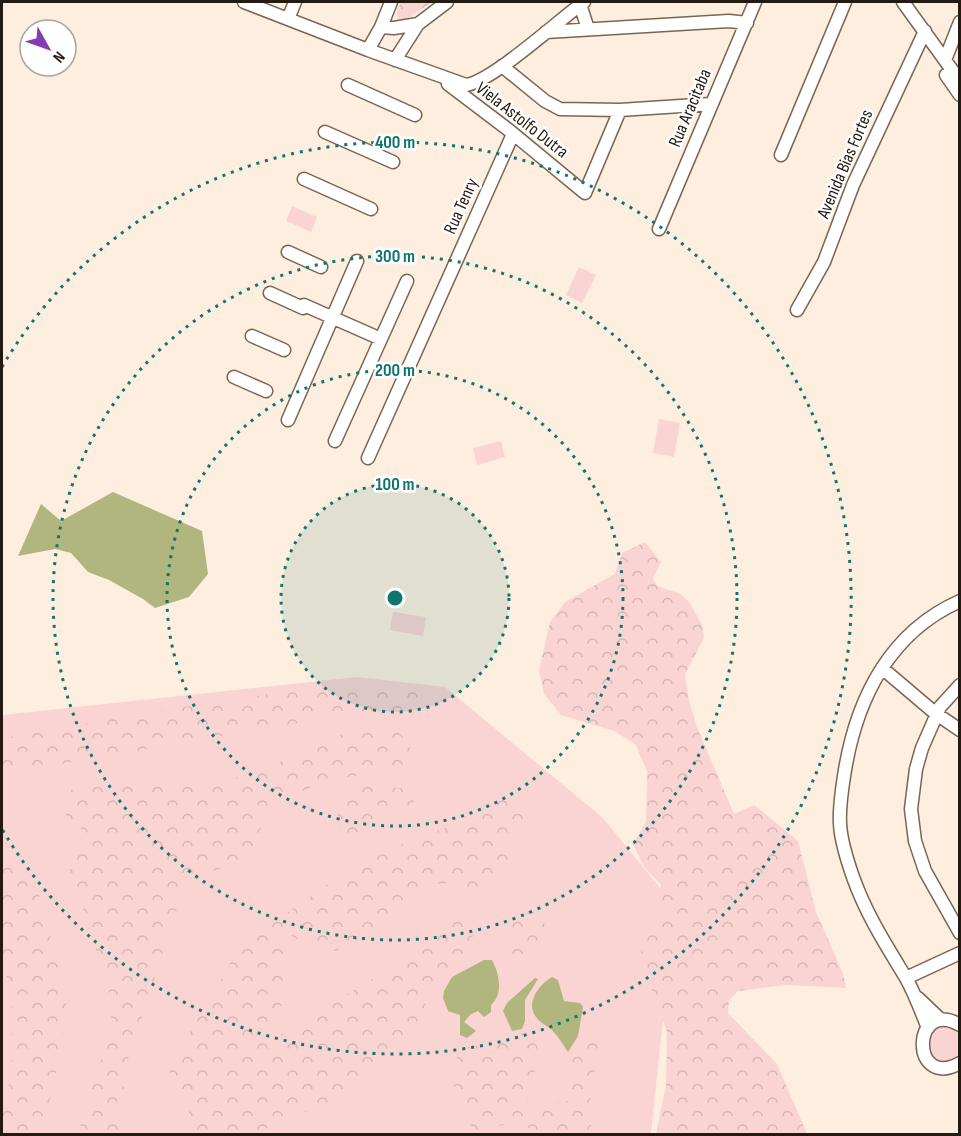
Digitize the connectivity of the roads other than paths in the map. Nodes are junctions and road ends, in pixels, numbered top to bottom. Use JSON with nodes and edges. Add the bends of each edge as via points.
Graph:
{"nodes":[{"id":1,"x":244,"y":2,"type":"edge"},
{"id":2,"x":295,"y":2,"type":"edge"},
{"id":3,"x":391,"y":2,"type":"edge"},
{"id":4,"x":447,"y":2,"type":"edge"},
{"id":5,"x":756,"y":2,"type":"edge"},
{"id":6,"x":845,"y":2,"type":"edge"},
{"id":7,"x":903,"y":2,"type":"edge"},
{"id":8,"x":582,"y":3,"type":"edge"},
{"id":9,"x":288,"y":19,"type":"junction"},
{"id":10,"x":960,"y":22,"type":"edge"},
{"id":11,"x":747,"y":23,"type":"junction"},
{"id":12,"x":418,"y":24,"type":"junction"},
{"id":13,"x":381,"y":27,"type":"junction"},
{"id":14,"x":588,"y":29,"type":"junction"},
{"id":15,"x":922,"y":30,"type":"junction"},
{"id":16,"x":546,"y":32,"type":"junction"},
{"id":17,"x":368,"y":50,"type":"junction"},
{"id":18,"x":395,"y":60,"type":"junction"},
{"id":19,"x":945,"y":60,"type":"junction"},
{"id":20,"x":502,"y":66,"type":"junction"},
{"id":21,"x":436,"y":75,"type":"junction"},
{"id":22,"x":960,"y":81,"type":"edge"},
{"id":23,"x":348,"y":85,"type":"dead end"},
{"id":24,"x":960,"y":95,"type":"edge"},
{"id":25,"x":711,"y":104,"type":"junction"},
{"id":26,"x":620,"y":110,"type":"junction"},
{"id":27,"x":415,"y":115,"type":"dead end"},
{"id":28,"x":325,"y":132,"type":"dead end"},
{"id":29,"x":513,"y":134,"type":"junction"},
{"id":30,"x":781,"y":155,"type":"dead end"},
{"id":31,"x":393,"y":162,"type":"dead end"},
{"id":32,"x":304,"y":179,"type":"dead end"},
{"id":33,"x":371,"y":209,"type":"dead end"},
{"id":34,"x":659,"y":229,"type":"dead end"},
{"id":35,"x":288,"y":252,"type":"dead end"},
{"id":36,"x":357,"y":261,"type":"dead end"},
{"id":37,"x":321,"y":267,"type":"dead end"},
{"id":38,"x":407,"y":281,"type":"dead end"},
{"id":39,"x":270,"y":293,"type":"dead end"},
{"id":40,"x":797,"y":310,"type":"dead end"},
{"id":41,"x":333,"y":317,"type":"junction"},
{"id":42,"x":252,"y":336,"type":"dead end"},
{"id":43,"x":381,"y":339,"type":"junction"},
{"id":44,"x":284,"y":350,"type":"dead end"},
{"id":45,"x":234,"y":377,"type":"dead end"},
{"id":46,"x":266,"y":391,"type":"dead end"},
{"id":47,"x":288,"y":420,"type":"dead end"},
{"id":48,"x":335,"y":441,"type":"dead end"},
{"id":49,"x":368,"y":458,"type":"dead end"},
{"id":50,"x":960,"y":600,"type":"edge"},
{"id":51,"x":882,"y":668,"type":"junction"},
{"id":52,"x":960,"y":685,"type":"edge"},
{"id":53,"x":937,"y":713,"type":"junction"},
{"id":54,"x":960,"y":730,"type":"edge"},
{"id":55,"x":960,"y":933,"type":"edge"},
{"id":56,"x":960,"y":953,"type":"edge"},
{"id":57,"x":906,"y":978,"type":"junction"},
{"id":58,"x":915,"y":995,"type":"junction"},
{"id":59,"x":942,"y":1020,"type":"junction"},
{"id":60,"x":960,"y":1025,"type":"edge"},
{"id":61,"x":928,"y":1028,"type":"junction"},
{"id":62,"x":956,"y":1068,"type":"edge"}],
"edges":[{"from":1,"to":9,"type":"street"},
{"from":2,"to":9,"type":"street"},
{"from":3,"to":13,"type":"street"},
{"from":4,"to":12,"type":"street"},
{"from":5,"to":11,"type":"street","name":"Rua Aracitaba"},
{"from":6,"to":30,"type":"street"},
{"from":7,"to":15,"type":"street"},
{"from":8,"to":14,"type":"street"},
{"from":8,"to":16,"type":"street"},
{"from":9,"to":17,"type":"street"},
{"from":10,"to":19,"type":"street"},
{"from":11,"to":14,"type":"street"},
{"from":11,"to":25,"type":"street","name":"Rua Aracitaba"},
{"from":12,"to":13,"type":"street"},
{"from":12,"to":18,"type":"street"},
{"from":13,"to":17,"type":"street"},
{"from":14,"to":16,"type":"street"},
{"from":15,"to":19,"type":"street"},
{"from":15,"to":24,"type":"street"},
{"from":15,"to":40,"type":"street","name":"Avenida Bias Fortes","via":[[824,262]]},
{"from":16,"to":20,"type":"street"},
{"from":17,"to":18,"type":"street"},
{"from":18,"to":21,"type":"street"},
{"from":19,"to":22,"type":"street"},
{"from":20,"to":21,"type":"street","via":[[474,84]]},
{"from":20,"to":26,"type":"street","via":[[560,109]]},
{"from":21,"to":29,"type":"street","name":"Viela Astolfo Dutra"},
{"from":23,"to":27,"type":"street"},
{"from":25,"to":26,"type":"street"},
{"from":25,"to":34,"type":"street","name":"Rua Aracitaba"},
{"from":26,"to":29,"type":"street","name":"Viela Astolfo Dutra","via":[[585,194]]},
{"from":28,"to":31,"type":"street"},
{"from":29,"to":49,"type":"street","name":"Rua Tenry"},
{"from":32,"to":33,"type":"street"},
{"from":35,"to":37,"type":"street"},
{"from":36,"to":41,"type":"street"},
{"from":38,"to":43,"type":"street"},
{"from":39,"to":41,"type":"street"},
{"from":41,"to":43,"type":"street"},
{"from":41,"to":47,"type":"street"},
{"from":42,"to":44,"type":"street"},
{"from":43,"to":48,"type":"street"},
{"from":45,"to":46,"type":"street"},
{"from":50,"to":51,"type":"street","via":[[926,619]]},
{"from":51,"to":53,"type":"street"},
{"from":51,"to":57,"type":"street","via":[[863,701],[848,750],[840,825],[862,902]]},
{"from":52,"to":53,"type":"street"},
{"from":53,"to":54,"type":"street"},
{"from":53,"to":55,"type":"street","via":[[916,769],[912,824],[925,870]]},
{"from":56,"to":57,"type":"street"},
{"from":57,"to":58,"type":"street"},
{"from":58,"to":59,"type":"street"},
{"from":58,"to":61,"type":"street"},
{"from":59,"to":60,"type":"street"},
{"from":59,"to":61,"type":"street"},
{"from":61,"to":62,"type":"street","via":[[921,1040],[924,1055],[935,1066]]}]}
